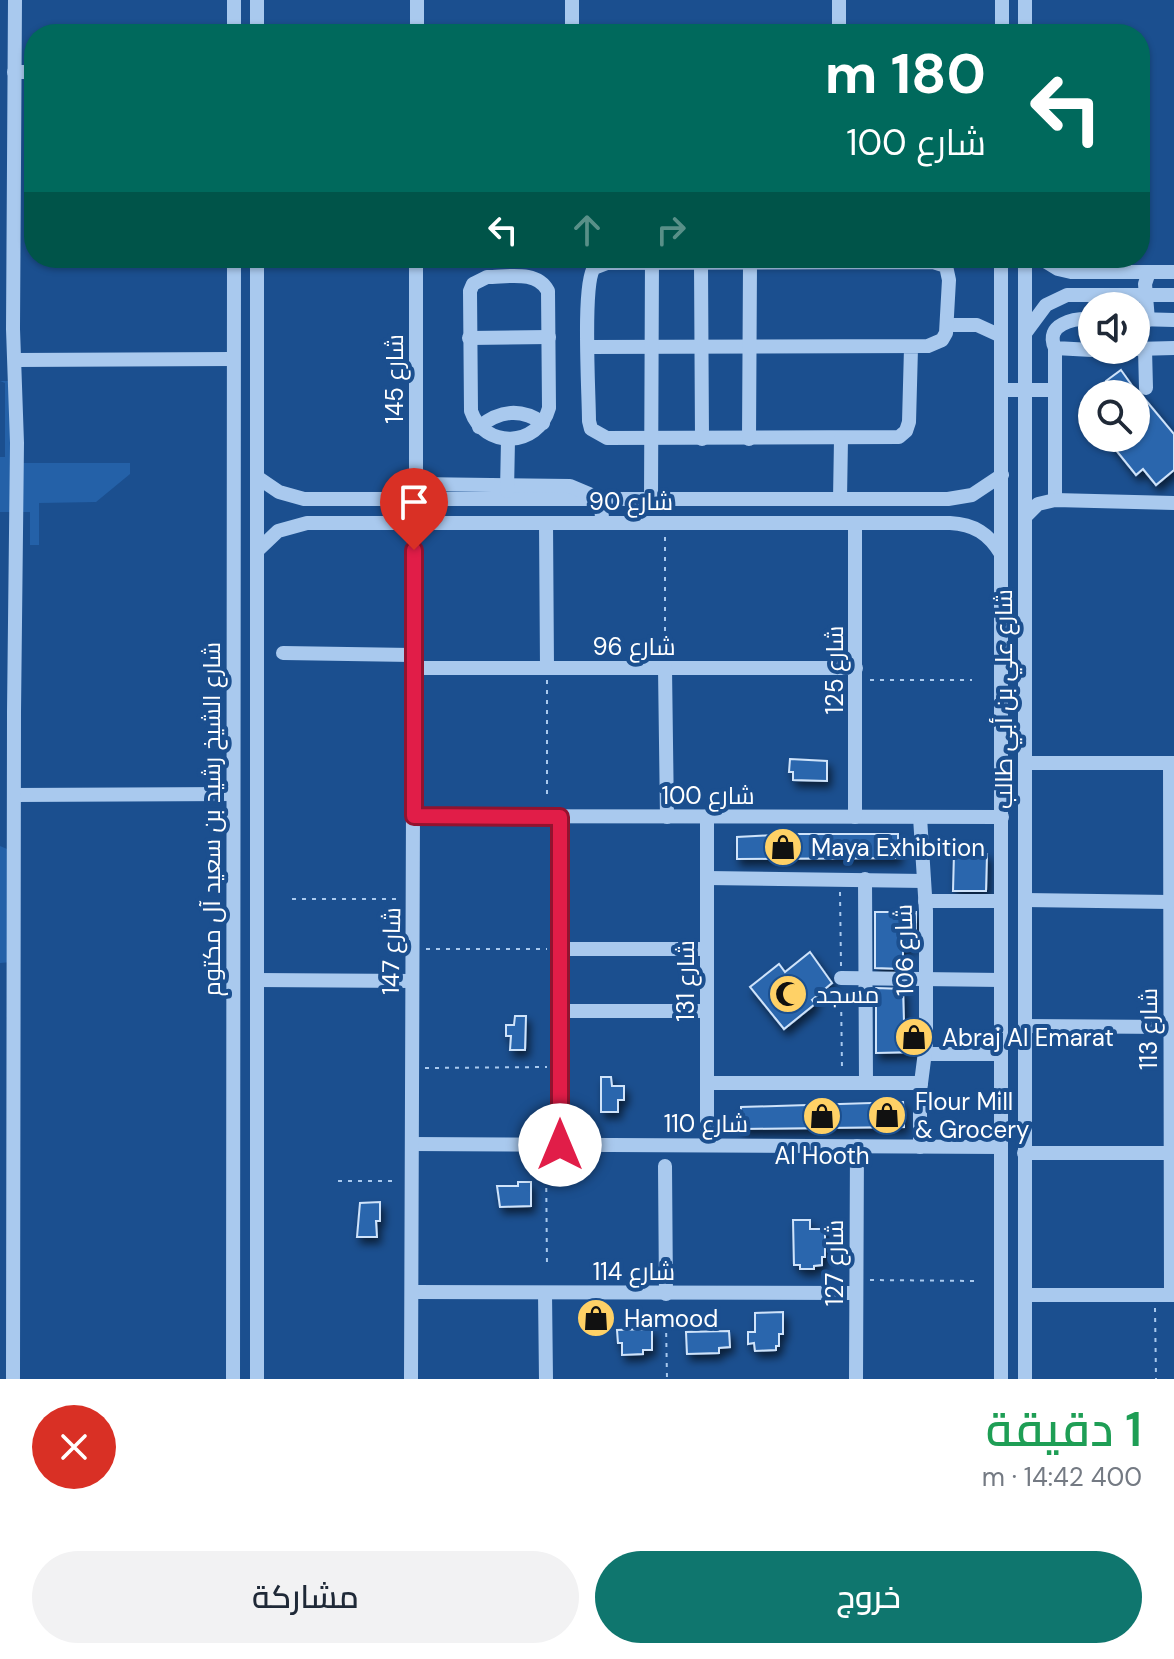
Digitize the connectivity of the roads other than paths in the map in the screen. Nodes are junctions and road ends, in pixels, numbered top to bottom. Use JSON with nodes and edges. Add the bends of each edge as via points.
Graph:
{"nodes":[{"id":1,"x":15,"y":0,"type":"edge"},
{"id":2,"x":234,"y":0,"type":"edge"},
{"id":3,"x":257,"y":0,"type":"edge"},
{"id":4,"x":417,"y":0,"type":"edge"},
{"id":5,"x":572,"y":0,"type":"edge"},
{"id":6,"x":839,"y":0,"type":"edge"},
{"id":7,"x":1002,"y":0,"type":"edge"},
{"id":8,"x":1025,"y":0,"type":"edge"},
{"id":9,"x":234,"y":24,"type":"edge"},
{"id":10,"x":257,"y":24,"type":"edge"},
{"id":11,"x":417,"y":24,"type":"edge"},
{"id":12,"x":572,"y":24,"type":"edge"},
{"id":13,"x":839,"y":24,"type":"edge"},
{"id":14,"x":1002,"y":24,"type":"edge"},
{"id":15,"x":1025,"y":24,"type":"edge"},
{"id":16,"x":10,"y":76,"type":"edge"},
{"id":17,"x":7,"y":223,"type":"edge"},
{"id":18,"x":7,"y":260,"type":"edge"},
{"id":19,"x":234,"y":268,"type":"edge"},
{"id":20,"x":257,"y":268,"type":"edge"},
{"id":21,"x":416,"y":268,"type":"edge"},
{"id":22,"x":596,"y":268,"type":"edge"},
{"id":23,"x":652,"y":268,"type":"edge"},
{"id":24,"x":701,"y":268,"type":"edge"},
{"id":25,"x":750,"y":268,"type":"edge"},
{"id":26,"x":944,"y":268,"type":"edge"},
{"id":27,"x":1001,"y":268,"type":"edge"},
{"id":28,"x":1025,"y":268,"type":"edge"},
{"id":29,"x":1056,"y":268,"type":"edge"},
{"id":30,"x":1149,"y":272,"type":"junction"},
{"id":31,"x":1174,"y":272,"type":"edge"},
{"id":32,"x":1146,"y":292,"type":"edge"},
{"id":33,"x":1078,"y":295,"type":"edge"},
{"id":34,"x":1150,"y":295,"type":"edge"},
{"id":35,"x":1174,"y":295,"type":"edge"},
{"id":36,"x":1078,"y":319,"type":"edge"},
{"id":37,"x":1150,"y":320,"type":"edge"},
{"id":38,"x":1174,"y":320,"type":"edge"},
{"id":39,"x":257,"y":324,"type":"junction"},
{"id":40,"x":234,"y":325,"type":"junction"},
{"id":41,"x":947,"y":325,"type":"junction"},
{"id":42,"x":1025,"y":332,"type":"junction"},
{"id":43,"x":1001,"y":336,"type":"junction"},
{"id":44,"x":549,"y":337,"type":"junction"},
{"id":45,"x":469,"y":338,"type":"junction"},
{"id":46,"x":589,"y":347,"type":"junction"},
{"id":47,"x":651,"y":347,"type":"junction"},
{"id":48,"x":701,"y":347,"type":"junction"},
{"id":49,"x":750,"y":348,"type":"junction"},
{"id":50,"x":911,"y":348,"type":"junction"},
{"id":51,"x":1055,"y":348,"type":"junction"},
{"id":52,"x":1174,"y":348,"type":"edge"},
{"id":53,"x":1078,"y":349,"type":"edge"},
{"id":54,"x":1150,"y":349,"type":"edge"},
{"id":55,"x":10,"y":355,"type":"edge"},
{"id":56,"x":233,"y":359,"type":"junction"},
{"id":57,"x":1001,"y":390,"type":"junction"},
{"id":58,"x":1025,"y":390,"type":"junction"},
{"id":59,"x":1054,"y":390,"type":"junction"},
{"id":60,"x":543,"y":423,"type":"junction"},
{"id":61,"x":479,"y":427,"type":"junction"},
{"id":62,"x":651,"y":439,"type":"junction"},
{"id":63,"x":702,"y":439,"type":"junction"},
{"id":64,"x":749,"y":439,"type":"junction"},
{"id":65,"x":841,"y":439,"type":"junction"},
{"id":66,"x":508,"y":440,"type":"junction"},
{"id":67,"x":0,"y":443,"type":"edge"},
{"id":68,"x":17,"y":443,"type":"junction"},
{"id":69,"x":1002,"y":475,"type":"junction"},
{"id":70,"x":257,"y":477,"type":"junction"},
{"id":71,"x":416,"y":492,"type":"junction"},
{"id":72,"x":507,"y":492,"type":"junction"},
{"id":73,"x":354,"y":499,"type":"junction"},
{"id":74,"x":615,"y":499,"type":"junction"},
{"id":75,"x":651,"y":499,"type":"junction"},
{"id":76,"x":840,"y":499,"type":"junction"},
{"id":77,"x":911,"y":499,"type":"junction"},
{"id":78,"x":597,"y":500,"type":"junction"},
{"id":79,"x":1055,"y":500,"type":"junction"},
{"id":80,"x":1174,"y":503,"type":"edge"},
{"id":81,"x":1025,"y":517,"type":"junction"},
{"id":82,"x":352,"y":523,"type":"junction"},
{"id":83,"x":414,"y":523,"type":"junction"},
{"id":84,"x":546,"y":523,"type":"junction"},
{"id":85,"x":598,"y":523,"type":"junction"},
{"id":86,"x":617,"y":523,"type":"junction"},
{"id":87,"x":855,"y":523,"type":"junction"},
{"id":88,"x":910,"y":523,"type":"junction"},
{"id":89,"x":257,"y":551,"type":"junction"},
{"id":90,"x":1001,"y":554,"type":"junction"},
{"id":91,"x":283,"y":653,"type":"dead end"},
{"id":92,"x":412,"y":661,"type":"junction"},
{"id":93,"x":547,"y":668,"type":"junction"},
{"id":94,"x":665,"y":668,"type":"junction"},
{"id":95,"x":856,"y":674,"type":"junction"},
{"id":96,"x":233,"y":697,"type":"junction"},
{"id":97,"x":257,"y":698,"type":"junction"},
{"id":98,"x":7,"y":712,"type":"edge"},
{"id":99,"x":233,"y":721,"type":"junction"},
{"id":100,"x":257,"y":721,"type":"junction"},
{"id":101,"x":1025,"y":763,"type":"junction"},
{"id":102,"x":1172,"y":763,"type":"edge"},
{"id":103,"x":233,"y":794,"type":"junction"},
{"id":104,"x":14,"y":795,"type":"junction"},
{"id":105,"x":414,"y":816,"type":"junction"},
{"id":106,"x":560,"y":817,"type":"junction"},
{"id":107,"x":667,"y":817,"type":"junction"},
{"id":108,"x":707,"y":817,"type":"junction"},
{"id":109,"x":855,"y":817,"type":"junction"},
{"id":110,"x":920,"y":817,"type":"junction"},
{"id":111,"x":1002,"y":817,"type":"junction"},
{"id":112,"x":707,"y":878,"type":"junction"},
{"id":113,"x":865,"y":879,"type":"junction"},
{"id":114,"x":924,"y":881,"type":"junction"},
{"id":115,"x":1171,"y":898,"type":"edge"},
{"id":116,"x":1025,"y":900,"type":"junction"},
{"id":117,"x":925,"y":901,"type":"junction"},
{"id":118,"x":1001,"y":901,"type":"junction"},
{"id":119,"x":7,"y":915,"type":"edge"},
{"id":120,"x":560,"y":949,"type":"junction"},
{"id":121,"x":707,"y":949,"type":"junction"},
{"id":122,"x":1001,"y":952,"type":"junction"},
{"id":123,"x":1025,"y":953,"type":"junction"},
{"id":124,"x":841,"y":978,"type":"dead end"},
{"id":125,"x":865,"y":978,"type":"junction"},
{"id":126,"x":926,"y":978,"type":"junction"},
{"id":127,"x":257,"y":980,"type":"junction"},
{"id":128,"x":412,"y":981,"type":"junction"},
{"id":129,"x":1001,"y":986,"type":"junction"},
{"id":130,"x":1025,"y":991,"type":"junction"},
{"id":131,"x":560,"y":1011,"type":"junction"},
{"id":132,"x":707,"y":1011,"type":"junction"},
{"id":133,"x":1025,"y":1026,"type":"junction"},
{"id":134,"x":1170,"y":1027,"type":"junction"},
{"id":135,"x":926,"y":1054,"type":"junction"},
{"id":136,"x":1000,"y":1054,"type":"junction"},
{"id":137,"x":707,"y":1083,"type":"junction"},
{"id":138,"x":866,"y":1083,"type":"junction"},
{"id":139,"x":921,"y":1083,"type":"junction"},
{"id":140,"x":412,"y":1144,"type":"junction"},
{"id":141,"x":553,"y":1144,"type":"junction"},
{"id":142,"x":707,"y":1145,"type":"junction"},
{"id":143,"x":857,"y":1146,"type":"junction"},
{"id":144,"x":920,"y":1147,"type":"junction"},
{"id":145,"x":1001,"y":1147,"type":"junction"},
{"id":146,"x":1171,"y":1149,"type":"edge"},
{"id":147,"x":1024,"y":1153,"type":"junction"},
{"id":148,"x":665,"y":1166,"type":"dead end"},
{"id":149,"x":856,"y":1286,"type":"junction"},
{"id":150,"x":412,"y":1292,"type":"junction"},
{"id":151,"x":545,"y":1293,"type":"junction"},
{"id":152,"x":666,"y":1294,"type":"junction"},
{"id":153,"x":1026,"y":1295,"type":"junction"},
{"id":154,"x":1173,"y":1295,"type":"edge"},
{"id":155,"x":1001,"y":1344,"type":"junction"},
{"id":156,"x":1025,"y":1346,"type":"junction"},
{"id":157,"x":236,"y":1376,"type":"edge"},
{"id":158,"x":254,"y":1377,"type":"edge"},
{"id":159,"x":13,"y":1379,"type":"edge"},
{"id":160,"x":411,"y":1379,"type":"edge"},
{"id":161,"x":546,"y":1379,"type":"edge"},
{"id":162,"x":856,"y":1379,"type":"edge"},
{"id":163,"x":1001,"y":1379,"type":"edge"},
{"id":164,"x":1025,"y":1379,"type":"edge"}],
"edges":[{"from":1,"to":16,"type":"street"},
{"from":2,"to":9,"type":"street"},
{"from":3,"to":10,"type":"street"},
{"from":4,"to":11,"type":"street"},
{"from":5,"to":12,"type":"street"},
{"from":6,"to":13,"type":"street"},
{"from":7,"to":14,"type":"street"},
{"from":8,"to":15,"type":"street"},
{"from":16,"to":17,"type":"street"},
{"from":17,"to":18,"type":"street"},
{"from":18,"to":55,"type":"street"},
{"from":19,"to":40,"type":"street","name":"شارع الشيخ رشيد بن سعيد آل مكتوم"},
{"from":20,"to":39,"type":"street","name":"شارع الشيخ رشيد بن سعيد آل مكتوم"},
{"from":21,"to":71,"type":"street","name":"شارع 145"},
{"from":22,"to":46,"type":"street","via":[[590,274]]},
{"from":23,"to":47,"type":"street"},
{"from":24,"to":48,"type":"street"},
{"from":25,"to":49,"type":"street"},
{"from":26,"to":41,"type":"street","via":[[949,273]]},
{"from":27,"to":43,"type":"street","name":"شارع علي بن أبي طالب"},
{"from":28,"to":42,"type":"street","name":"شارع علي بن أبي طالب"},
{"from":29,"to":30,"type":"street"},
{"from":30,"to":31,"type":"street"},
{"from":30,"to":32,"type":"street"},
{"from":33,"to":42,"type":"street","via":[[1046,305]]},
{"from":34,"to":35,"type":"street"},
{"from":36,"to":51,"type":"street","via":[[1064,322],[1053,335]]},
{"from":37,"to":38,"type":"street"},
{"from":39,"to":40,"type":"street","via":[[242,318]]},
{"from":39,"to":70,"type":"street","name":"شارع الشيخ رشيد بن سعيد آل مكتوم"},
{"from":40,"to":56,"type":"street","name":"شارع الشيخ رشيد بن سعيد آل مكتوم"},
{"from":41,"to":43,"type":"street","via":[[977,325]]},
{"from":41,"to":50,"type":"street","via":[[936,344]]},
{"from":42,"to":58,"type":"street","name":"شارع علي بن أبي طالب"},
{"from":43,"to":57,"type":"street","name":"شارع علي بن أبي طالب"},
{"from":44,"to":45,"type":"street"},
{"from":44,"to":45,"type":"street","via":[[544,284],[531,277],[487,277],[470,291]]},
{"from":44,"to":60,"type":"street","via":[[549,408]]},
{"from":45,"to":61,"type":"street","via":[[471,411]]},
{"from":46,"to":47,"type":"street"},
{"from":46,"to":62,"type":"street","via":[[591,429],[607,438]]},
{"from":47,"to":48,"type":"street"},
{"from":47,"to":62,"type":"street"},
{"from":48,"to":49,"type":"street"},
{"from":48,"to":63,"type":"street"},
{"from":49,"to":50,"type":"street"},
{"from":49,"to":64,"type":"street"},
{"from":50,"to":65,"type":"street","via":[[906,431],[891,439]]},
{"from":51,"to":53,"type":"street"},
{"from":51,"to":59,"type":"street"},
{"from":52,"to":54,"type":"street"},
{"from":55,"to":56,"type":"street"},
{"from":55,"to":68,"type":"street"},
{"from":56,"to":96,"type":"street","name":"شارع الشيخ رشيد بن سعيد آل مكتوم"},
{"from":57,"to":58,"type":"street"},
{"from":57,"to":69,"type":"street","name":"شارع علي بن أبي طالب"},
{"from":58,"to":59,"type":"street"},
{"from":58,"to":81,"type":"street","name":"شارع علي بن أبي طالب"},
{"from":59,"to":79,"type":"street"},
{"from":60,"to":61,"type":"street","via":[[510,412]]},
{"from":60,"to":66,"type":"street","via":[[527,436]]},
{"from":61,"to":66,"type":"street"},
{"from":62,"to":63,"type":"street"},
{"from":62,"to":75,"type":"street"},
{"from":63,"to":64,"type":"street"},
{"from":64,"to":65,"type":"street"},
{"from":65,"to":76,"type":"street"},
{"from":66,"to":72,"type":"street"},
{"from":67,"to":68,"type":"street"},
{"from":68,"to":98,"type":"street"},
{"from":69,"to":77,"type":"street","name":"شارع 90","via":[[972,495]]},
{"from":69,"to":90,"type":"street","name":"شارع علي بن أبي طالب"},
{"from":70,"to":73,"type":"street","via":[[290,497]]},
{"from":70,"to":89,"type":"street","name":"شارع الشيخ رشيد بن سعيد آل مكتوم"},
{"from":71,"to":72,"type":"street","name":"شارع 90"},
{"from":71,"to":73,"type":"street"},
{"from":72,"to":78,"type":"street","name":"شارع 90"},
{"from":73,"to":82,"type":"street","via":[[343,511]]},
{"from":74,"to":75,"type":"street","name":"شارع 90"},
{"from":74,"to":78,"type":"street","name":"شارع 90"},
{"from":74,"to":86,"type":"street","via":[[609,512]]},
{"from":75,"to":76,"type":"street","name":"شارع 90"},
{"from":76,"to":77,"type":"street","name":"شارع 90"},
{"from":77,"to":88,"type":"street","via":[[916,514]]},
{"from":78,"to":85,"type":"street","via":[[603,511]]},
{"from":79,"to":80,"type":"street"},
{"from":79,"to":81,"type":"street","via":[[1038,504]]},
{"from":81,"to":101,"type":"street","name":"شارع علي بن أبي طالب"},
{"from":82,"to":83,"type":"street","name":"شارع 90"},
{"from":82,"to":89,"type":"street","name":"شارع 90","via":[[287,527]]},
{"from":83,"to":84,"type":"street","name":"شارع 90"},
{"from":83,"to":92,"type":"street","name":"شارع 147"},
{"from":84,"to":85,"type":"street","name":"شارع 90"},
{"from":84,"to":93,"type":"street"},
{"from":85,"to":86,"type":"street","name":"شارع 90"},
{"from":86,"to":87,"type":"street","name":"شارع 90"},
{"from":87,"to":88,"type":"street","name":"شارع 90"},
{"from":87,"to":95,"type":"street","name":"شارع 125"},
{"from":88,"to":90,"type":"street","name":"شارع 90","via":[[975,528]]},
{"from":89,"to":97,"type":"street","name":"شارع الشيخ رشيد بن سعيد آل مكتوم"},
{"from":90,"to":111,"type":"street","name":"شارع علي بن أبي طالب"},
{"from":91,"to":92,"type":"street","name":"شارع 96"},
{"from":92,"to":93,"type":"street","name":"شارع 96"},
{"from":92,"to":105,"type":"street","name":"شارع 147"},
{"from":93,"to":94,"type":"street","name":"شارع 96"},
{"from":94,"to":95,"type":"street","name":"شارع 96"},
{"from":94,"to":107,"type":"street"},
{"from":95,"to":109,"type":"street","name":"شارع 125"},
{"from":96,"to":97,"type":"street","via":[[242,705]]},
{"from":96,"to":99,"type":"street","name":"شارع الشيخ رشيد بن سعيد آل مكتوم"},
{"from":97,"to":100,"type":"street","name":"شارع الشيخ رشيد بن سعيد آل مكتوم"},
{"from":98,"to":104,"type":"street"},
{"from":99,"to":100,"type":"street","via":[[242,715]]},
{"from":99,"to":103,"type":"street","name":"شارع الشيخ رشيد بن سعيد آل مكتوم"},
{"from":100,"to":127,"type":"street","name":"شارع الشيخ رشيد بن سعيد آل مكتوم"},
{"from":101,"to":102,"type":"street"},
{"from":101,"to":116,"type":"street","name":"شارع علي بن أبي طالب"},
{"from":102,"to":115,"type":"street","name":"شارع 113"},
{"from":103,"to":104,"type":"street"},
{"from":103,"to":157,"type":"street","name":"شارع الشيخ رشيد بن سعيد آل مكتوم"},
{"from":104,"to":119,"type":"street"},
{"from":105,"to":106,"type":"street","name":"شارع 100"},
{"from":105,"to":128,"type":"street","name":"شارع 147"},
{"from":106,"to":107,"type":"street","name":"شارع 100"},
{"from":106,"to":120,"type":"street"},
{"from":107,"to":108,"type":"street","name":"شارع 100"},
{"from":108,"to":109,"type":"street","name":"شارع 100"},
{"from":108,"to":112,"type":"street","name":"شارع 131"},
{"from":109,"to":110,"type":"street","name":"شارع 100"},
{"from":110,"to":111,"type":"street","name":"شارع 100"},
{"from":110,"to":114,"type":"street","name":"شارع 106"},
{"from":111,"to":118,"type":"street","name":"شارع علي بن أبي طالب"},
{"from":112,"to":113,"type":"street"},
{"from":112,"to":121,"type":"street","name":"شارع 131"},
{"from":113,"to":114,"type":"street"},
{"from":113,"to":125,"type":"street"},
{"from":114,"to":117,"type":"street","name":"شارع 106"},
{"from":115,"to":116,"type":"street"},
{"from":115,"to":134,"type":"street","name":"شارع 113"},
{"from":116,"to":123,"type":"street","name":"شارع علي بن أبي طالب"},
{"from":117,"to":118,"type":"street"},
{"from":117,"to":126,"type":"street","name":"شارع 106"},
{"from":118,"to":122,"type":"street","name":"شارع علي بن أبي طالب"},
{"from":119,"to":159,"type":"street"},
{"from":120,"to":121,"type":"street"},
{"from":120,"to":131,"type":"street"},
{"from":121,"to":132,"type":"street","name":"شارع 131"},
{"from":122,"to":123,"type":"street","via":[[1013,957]]},
{"from":122,"to":129,"type":"street","name":"شارع علي بن أبي طالب"},
{"from":123,"to":130,"type":"street","name":"شارع علي بن أبي طالب"},
{"from":124,"to":125,"type":"street"},
{"from":125,"to":126,"type":"street"},
{"from":125,"to":138,"type":"street"},
{"from":126,"to":129,"type":"street"},
{"from":126,"to":135,"type":"street","name":"شارع 106"},
{"from":127,"to":128,"type":"street"},
{"from":127,"to":158,"type":"street","name":"شارع الشيخ رشيد بن سعيد آل مكتوم"},
{"from":128,"to":140,"type":"street","name":"شارع 147"},
{"from":129,"to":130,"type":"street"},
{"from":129,"to":136,"type":"street","name":"شارع علي بن أبي طالب"},
{"from":130,"to":133,"type":"street","name":"شارع علي بن أبي طالب"},
{"from":131,"to":132,"type":"street"},
{"from":131,"to":141,"type":"street"},
{"from":132,"to":137,"type":"street","name":"شارع 131"},
{"from":133,"to":134,"type":"street"},
{"from":133,"to":147,"type":"street","name":"شارع علي بن أبي طالب"},
{"from":134,"to":146,"type":"street","name":"شارع 113"},
{"from":135,"to":136,"type":"street"},
{"from":135,"to":139,"type":"street","name":"شارع 106"},
{"from":136,"to":145,"type":"street","name":"شارع علي بن أبي طالب"},
{"from":137,"to":138,"type":"street"},
{"from":137,"to":142,"type":"street","name":"شارع 131"},
{"from":138,"to":139,"type":"street"},
{"from":139,"to":144,"type":"street","name":"شارع 106"},
{"from":140,"to":141,"type":"street","name":"شارع 110"},
{"from":140,"to":150,"type":"street","name":"شارع 147"},
{"from":141,"to":142,"type":"street","name":"شارع 110"},
{"from":142,"to":143,"type":"street","name":"شارع 110"},
{"from":143,"to":144,"type":"street","name":"شارع 110"},
{"from":143,"to":149,"type":"street","name":"شارع 127"},
{"from":144,"to":145,"type":"street","name":"شارع 110"},
{"from":145,"to":155,"type":"street","name":"شارع علي بن أبي طالب"},
{"from":146,"to":147,"type":"street"},
{"from":146,"to":154,"type":"street","name":"شارع 113"},
{"from":147,"to":153,"type":"street","name":"شارع علي بن أبي طالب"},
{"from":148,"to":152,"type":"street"},
{"from":149,"to":152,"type":"street","name":"شارع 114"},
{"from":149,"to":162,"type":"street","name":"شارع 127"},
{"from":150,"to":151,"type":"street","name":"شارع 114"},
{"from":150,"to":160,"type":"street","name":"شارع 147"},
{"from":151,"to":152,"type":"street","name":"شارع 114"},
{"from":151,"to":161,"type":"street"},
{"from":153,"to":154,"type":"street"},
{"from":153,"to":156,"type":"street","name":"شارع علي بن أبي طالب"},
{"from":155,"to":156,"type":"street","via":[[1013,1350]]},
{"from":155,"to":163,"type":"street","name":"شارع علي بن أبي طالب"},
{"from":156,"to":164,"type":"street","name":"شارع علي بن أبي طالب"}]}
